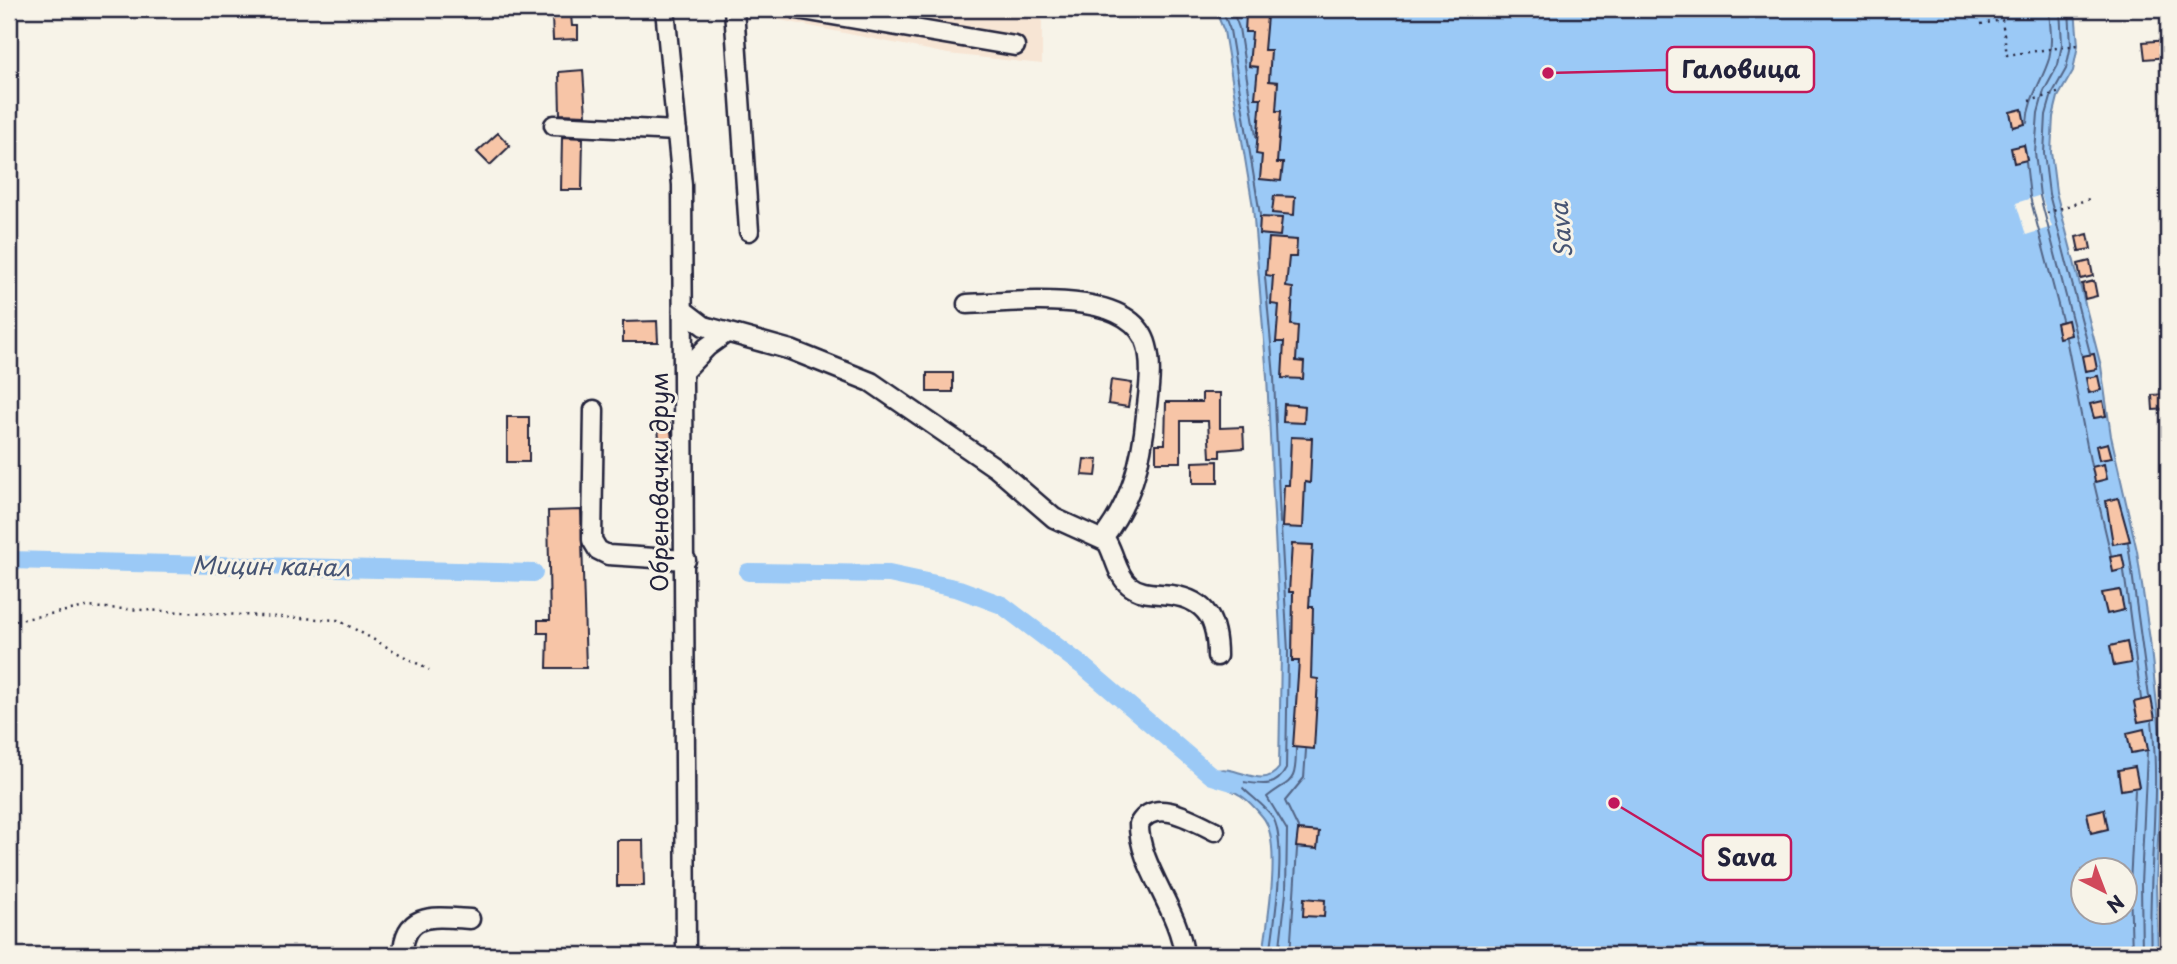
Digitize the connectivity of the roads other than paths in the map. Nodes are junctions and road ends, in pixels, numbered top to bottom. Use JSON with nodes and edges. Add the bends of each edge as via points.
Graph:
{"nodes":[{"id":1,"x":665,"y":9,"type":"edge"},
{"id":2,"x":734,"y":9,"type":"edge"},
{"id":3,"x":797,"y":9,"type":"edge"},
{"id":4,"x":1015,"y":46,"type":"dead end"},
{"id":5,"x":554,"y":125,"type":"dead end"},
{"id":6,"x":677,"y":131,"type":"junction"},
{"id":7,"x":749,"y":231,"type":"dead end"},
{"id":8,"x":967,"y":304,"type":"dead end"},
{"id":9,"x":683,"y":310,"type":"junction"},
{"id":10,"x":725,"y":334,"type":"junction"},
{"id":11,"x":684,"y":371,"type":"junction"},
{"id":12,"x":594,"y":411,"type":"dead end"},
{"id":13,"x":1102,"y":539,"type":"junction"},
{"id":14,"x":686,"y":560,"type":"junction"},
{"id":15,"x":1217,"y":656,"type":"dead end"},
{"id":16,"x":1215,"y":831,"type":"dead end"},
{"id":17,"x":470,"y":919,"type":"dead end"},
{"id":18,"x":403,"y":955,"type":"edge"},
{"id":19,"x":686,"y":955,"type":"edge"},
{"id":20,"x":1184,"y":955,"type":"edge"}],
"edges":[{"from":1,"to":6,"type":"street","name":"Обреновачки друм"},
{"from":2,"to":7,"type":"street"},
{"from":3,"to":4,"type":"street"},
{"from":5,"to":6,"type":"street"},
{"from":6,"to":9,"type":"street","name":"Обреновачки друм"},
{"from":8,"to":13,"type":"street","via":[[1079,302],[1119,315],[1143,336],[1150,368],[1142,454],[1127,498]]},
{"from":9,"to":10,"type":"street"},
{"from":9,"to":11,"type":"street","name":"Обреновачки друм"},
{"from":10,"to":11,"type":"street"},
{"from":10,"to":13,"type":"street","via":[[791,350],[871,382],[996,468],[1054,518]]},
{"from":11,"to":14,"type":"street","name":"Обреновачки друм"},
{"from":12,"to":14,"type":"street","via":[[592,540],[598,550],[608,555]]},
{"from":13,"to":15,"type":"street","via":[[1126,583],[1138,591],[1192,600],[1205,610],[1214,624]]},
{"from":14,"to":19,"type":"street","name":"Обреновачки друм"},
{"from":16,"to":20,"type":"street","via":[[1161,810],[1146,814],[1139,824],[1147,856],[1180,930]]},
{"from":17,"to":18,"type":"street","via":[[418,920],[404,938]]}]}
